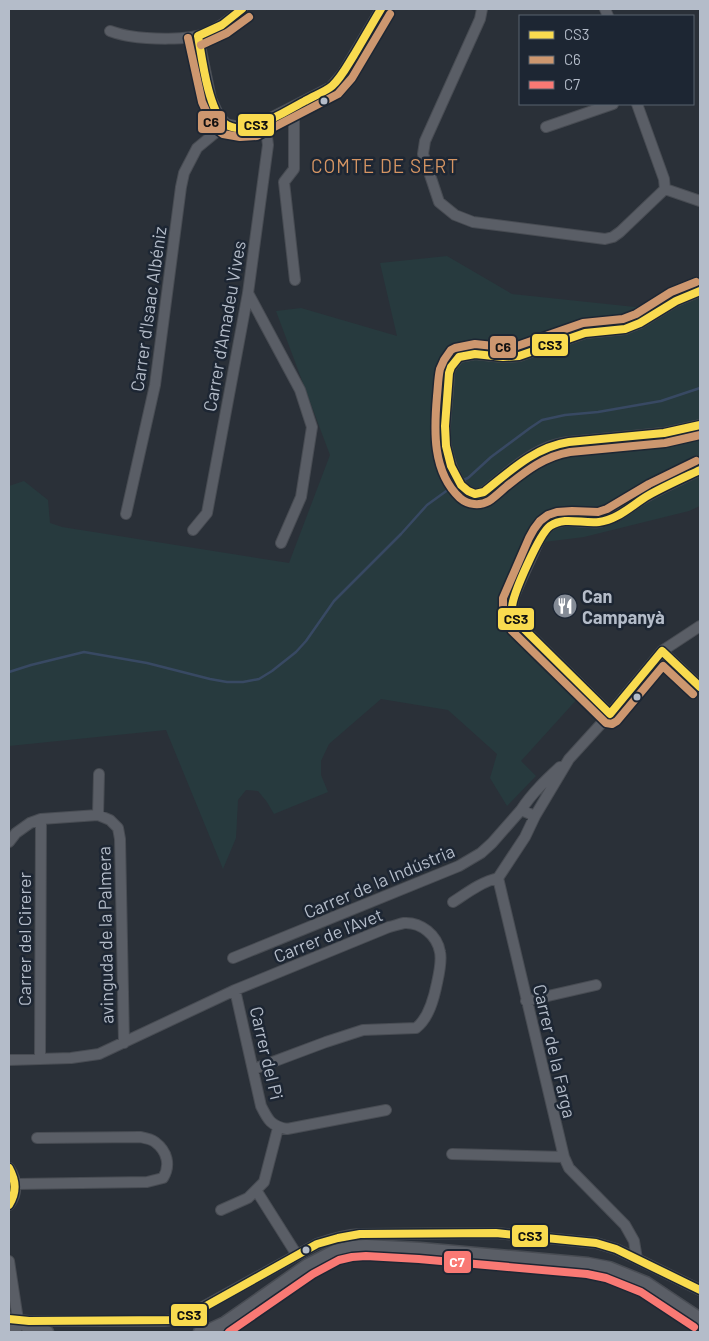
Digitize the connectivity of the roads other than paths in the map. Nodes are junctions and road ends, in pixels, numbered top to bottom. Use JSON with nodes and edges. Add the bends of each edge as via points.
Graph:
{"nodes":[{"id":1,"x":242,"y":9,"type":"edge"},
{"id":2,"x":381,"y":9,"type":"edge"},
{"id":3,"x":482,"y":9,"type":"edge"},
{"id":4,"x":110,"y":31,"type":"dead end"},
{"id":5,"x":198,"y":36,"type":"junction"},
{"id":6,"x":610,"y":105,"type":"edge"},
{"id":7,"x":637,"y":105,"type":"edge"},
{"id":8,"x":294,"y":106,"type":"junction"},
{"id":9,"x":265,"y":122,"type":"junction"},
{"id":10,"x":226,"y":124,"type":"junction"},
{"id":11,"x":546,"y":127,"type":"dead end"},
{"id":12,"x":665,"y":189,"type":"junction"},
{"id":13,"x":700,"y":201,"type":"edge"},
{"id":14,"x":295,"y":280,"type":"dead end"},
{"id":15,"x":700,"y":291,"type":"edge"},
{"id":16,"x":248,"y":293,"type":"junction"},
{"id":17,"x":700,"y":424,"type":"edge"},
{"id":18,"x":700,"y":470,"type":"edge"},
{"id":19,"x":126,"y":514,"type":"dead end"},
{"id":20,"x":193,"y":530,"type":"dead end"},
{"id":21,"x":281,"y":543,"type":"dead end"},
{"id":22,"x":700,"y":626,"type":"edge"},
{"id":23,"x":662,"y":651,"type":"junction"},
{"id":24,"x":700,"y":686,"type":"edge"},
{"id":25,"x":610,"y":714,"type":"junction"},
{"id":26,"x":569,"y":759,"type":"junction"},
{"id":27,"x":99,"y":774,"type":"dead end"},
{"id":28,"x":521,"y":810,"type":"junction"},
{"id":29,"x":98,"y":815,"type":"junction"},
{"id":30,"x":535,"y":816,"type":"junction"},
{"id":31,"x":41,"y":819,"type":"junction"},
{"id":32,"x":12,"y":831,"type":"edge"},
{"id":33,"x":9,"y":842,"type":"edge"},
{"id":34,"x":498,"y":878,"type":"junction"},
{"id":35,"x":453,"y":902,"type":"dead end"},
{"id":36,"x":233,"y":958,"type":"dead end"},
{"id":37,"x":596,"y":985,"type":"dead end"},
{"id":38,"x":235,"y":990,"type":"junction"},
{"id":39,"x":526,"y":1001,"type":"junction"},
{"id":40,"x":124,"y":1043,"type":"junction"},
{"id":41,"x":40,"y":1059,"type":"junction"},
{"id":42,"x":9,"y":1060,"type":"edge"},
{"id":43,"x":254,"y":1069,"type":"junction"},
{"id":44,"x":386,"y":1110,"type":"dead end"},
{"id":45,"x":278,"y":1128,"type":"junction"},
{"id":46,"x":37,"y":1138,"type":"dead end"},
{"id":47,"x":452,"y":1154,"type":"dead end"},
{"id":48,"x":564,"y":1157,"type":"junction"},
{"id":49,"x":9,"y":1168,"type":"edge"},
{"id":50,"x":16,"y":1184,"type":"junction"},
{"id":51,"x":256,"y":1190,"type":"junction"},
{"id":52,"x":9,"y":1205,"type":"edge"},
{"id":53,"x":221,"y":1210,"type":"dead end"},
{"id":54,"x":297,"y":1254,"type":"junction"},
{"id":55,"x":637,"y":1258,"type":"junction"},
{"id":56,"x":9,"y":1261,"type":"edge"},
{"id":57,"x":700,"y":1290,"type":"edge"},
{"id":58,"x":700,"y":1318,"type":"edge"},
{"id":59,"x":12,"y":1326,"type":"edge"},
{"id":60,"x":46,"y":1332,"type":"edge"},
{"id":61,"x":58,"y":1332,"type":"edge"},
{"id":62,"x":200,"y":1332,"type":"edge"}],
"edges":[{"from":1,"to":5,"type":"street","via":[[213,30]]},
{"from":2,"to":8,"type":"street","via":[[331,88]]},
{"from":3,"to":12,"type":"street","via":[[425,141],[423,154],[439,202],[455,215],[473,222],[605,239],[620,232]]},
{"from":4,"to":5,"type":"street","via":[[148,38]]},
{"from":5,"to":10,"type":"street","via":[[212,99]]},
{"from":6,"to":11,"type":"street"},
{"from":7,"to":12,"type":"street"},
{"from":8,"to":9,"type":"street"},
{"from":8,"to":14,"type":"street","via":[[294,169],[284,182]]},
{"from":9,"to":10,"type":"street","via":[[248,127]]},
{"from":9,"to":16,"type":"street","name":"Carrer d'Amadeu Vives","via":[[268,145]]},
{"from":10,"to":19,"type":"street","name":"Carrer d'Isaac Albéniz","via":[[197,148],[184,174],[156,385]]},
{"from":12,"to":13,"type":"street"},
{"from":15,"to":17,"type":"street","via":[[625,329],[585,333],[519,356],[476,354],[459,357],[450,370],[445,438],[452,468],[460,482],[470,493],[480,494],[532,455],[557,444],[664,433]]},
{"from":16,"to":20,"type":"street","name":"Carrer d'Amadeu Vives","via":[[207,513]]},
{"from":16,"to":21,"type":"street","via":[[300,390],[312,427],[301,497]]},
{"from":18,"to":25,"type":"street","via":[[613,517],[599,522],[567,520],[547,528],[514,596],[513,616],[520,625]]},
{"from":22,"to":23,"type":"street","name":"Carrer de la Indústria"},
{"from":23,"to":24,"type":"street"},
{"from":23,"to":25,"type":"street","name":"Carrer de la Indústria"},
{"from":25,"to":26,"type":"street","name":"Carrer de la Indústria"},
{"from":26,"to":28,"type":"street","name":"Carrer de la Indústria","via":[[541,784]]},
{"from":26,"to":30,"type":"street","name":"Carrer de la Indústria"},
{"from":27,"to":29,"type":"street"},
{"from":28,"to":30,"type":"street"},
{"from":28,"to":36,"type":"street","name":"Carrer de la Indústria","via":[[481,853],[459,866]]},
{"from":29,"to":31,"type":"street"},
{"from":29,"to":40,"type":"street","name":"avinguda de la Palmera","via":[[118,828],[120,839]]},
{"from":30,"to":34,"type":"street","name":"Carrer de la Indústria"},
{"from":31,"to":32,"type":"street"},
{"from":31,"to":41,"type":"street","name":"Carrer del Cirerer"},
{"from":32,"to":33,"type":"street"},
{"from":34,"to":35,"type":"street","via":[[478,885]]},
{"from":34,"to":39,"type":"street","name":"Carrer de la Farga"},
{"from":37,"to":39,"type":"street"},
{"from":38,"to":40,"type":"street","name":"Carrer de l'Avet"},
{"from":38,"to":43,"type":"street","name":"Carrer del Pi"},
{"from":38,"to":43,"type":"street","name":"Carrer de l'Avet","via":[[404,923],[417,924],[428,931],[437,941],[440,953],[434,996],[421,1025],[416,1028],[363,1030]]},
{"from":39,"to":48,"type":"street","name":"Carrer de la Farga"},
{"from":40,"to":41,"type":"street","name":"Carrer de l'Avet","via":[[86,1057]]},
{"from":41,"to":42,"type":"street","name":"Carrer de l'Avet"},
{"from":43,"to":45,"type":"street","name":"Carrer del Pi","via":[[262,1106],[270,1123]]},
{"from":44,"to":45,"type":"street"},
{"from":45,"to":51,"type":"street","via":[[264,1182]]},
{"from":46,"to":50,"type":"street","via":[[140,1137],[154,1141],[164,1152],[167,1171],[163,1178],[147,1182]]},
{"from":47,"to":48,"type":"street"},
{"from":48,"to":55,"type":"street","name":"Carrer de la Farga","via":[[569,1168],[625,1225],[634,1240]]},
{"from":49,"to":50,"type":"street"},
{"from":50,"to":52,"type":"street"},
{"from":51,"to":53,"type":"street","via":[[248,1198]]},
{"from":51,"to":54,"type":"street"},
{"from":54,"to":55,"type":"street","via":[[347,1235],[496,1233],[596,1243]]},
{"from":54,"to":59,"type":"street","via":[[176,1320]]},
{"from":55,"to":57,"type":"street"},
{"from":56,"to":59,"type":"street"},
{"from":58,"to":62,"type":"street","via":[[646,1283],[609,1268],[366,1246],[334,1251],[308,1265],[225,1323]]},
{"from":59,"to":60,"type":"street","via":[[27,1326]]},
{"from":60,"to":61,"type":"street"}]}
